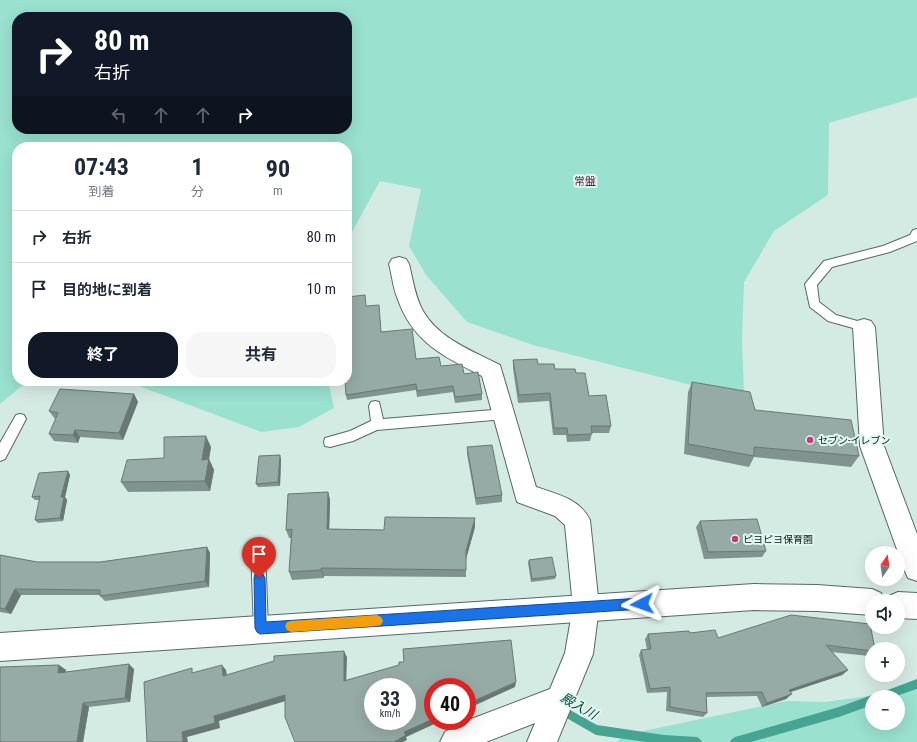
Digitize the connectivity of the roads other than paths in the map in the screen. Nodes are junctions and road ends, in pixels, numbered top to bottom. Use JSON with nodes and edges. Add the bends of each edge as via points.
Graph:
{"nodes":[{"id":1,"x":917,"y":233,"type":"edge"},
{"id":2,"x":399,"y":264,"type":"dead end"},
{"id":3,"x":864,"y":327,"type":"joint"},
{"id":4,"x":375,"y":406,"type":"dead end"},
{"id":5,"x":505,"y":414,"type":"junction"},
{"id":6,"x":20,"y":419,"type":"dead end"},
{"id":7,"x":378,"y":425,"type":"junction"},
{"id":8,"x":330,"y":442,"type":"dead end"},
{"id":9,"x":0,"y":455,"type":"edge"},
{"id":10,"x":258,"y":550,"type":"dead end"},
{"id":11,"x":917,"y":569,"type":"edge"},
{"id":12,"x":865,"y":601,"type":"edge"},
{"id":13,"x":905,"y":605,"type":"edge"},
{"id":14,"x":917,"y":606,"type":"edge"},
{"id":15,"x":586,"y":607,"type":"junction"},
{"id":16,"x":260,"y":628,"type":"junction"},
{"id":17,"x":0,"y":647,"type":"edge"},
{"id":18,"x":559,"y":700,"type":"junction"},
{"id":19,"x":455,"y":742,"type":"edge"},
{"id":20,"x":542,"y":742,"type":"edge"}],
"edges":[{"from":1,"to":3,"type":"lane","via":[[914,238],[886,249],[828,264],[811,284],[814,304],[832,318]]},
{"from":2,"to":5,"type":"street","via":[[407,298],[423,328],[434,340],[492,371]]},
{"from":3,"to":11,"type":"street","via":[[872,446]]},
{"from":4,"to":7,"type":"lane"},
{"from":5,"to":7,"type":"lane"},
{"from":5,"to":15,"type":"street","via":[[526,494],[564,508],[577,520]]},
{"from":6,"to":9,"type":"lane"},
{"from":7,"to":8,"type":"lane","via":[[353,436]]},
{"from":10,"to":16,"type":"lane"},
{"from":12,"to":15,"type":"street","via":[[754,597]]},
{"from":13,"to":14,"type":"street"},
{"from":15,"to":16,"type":"street"},
{"from":15,"to":18,"type":"street","via":[[579,654]]},
{"from":16,"to":17,"type":"street"},
{"from":18,"to":19,"type":"street","via":[[468,734]]},
{"from":18,"to":20,"type":"street"}]}
